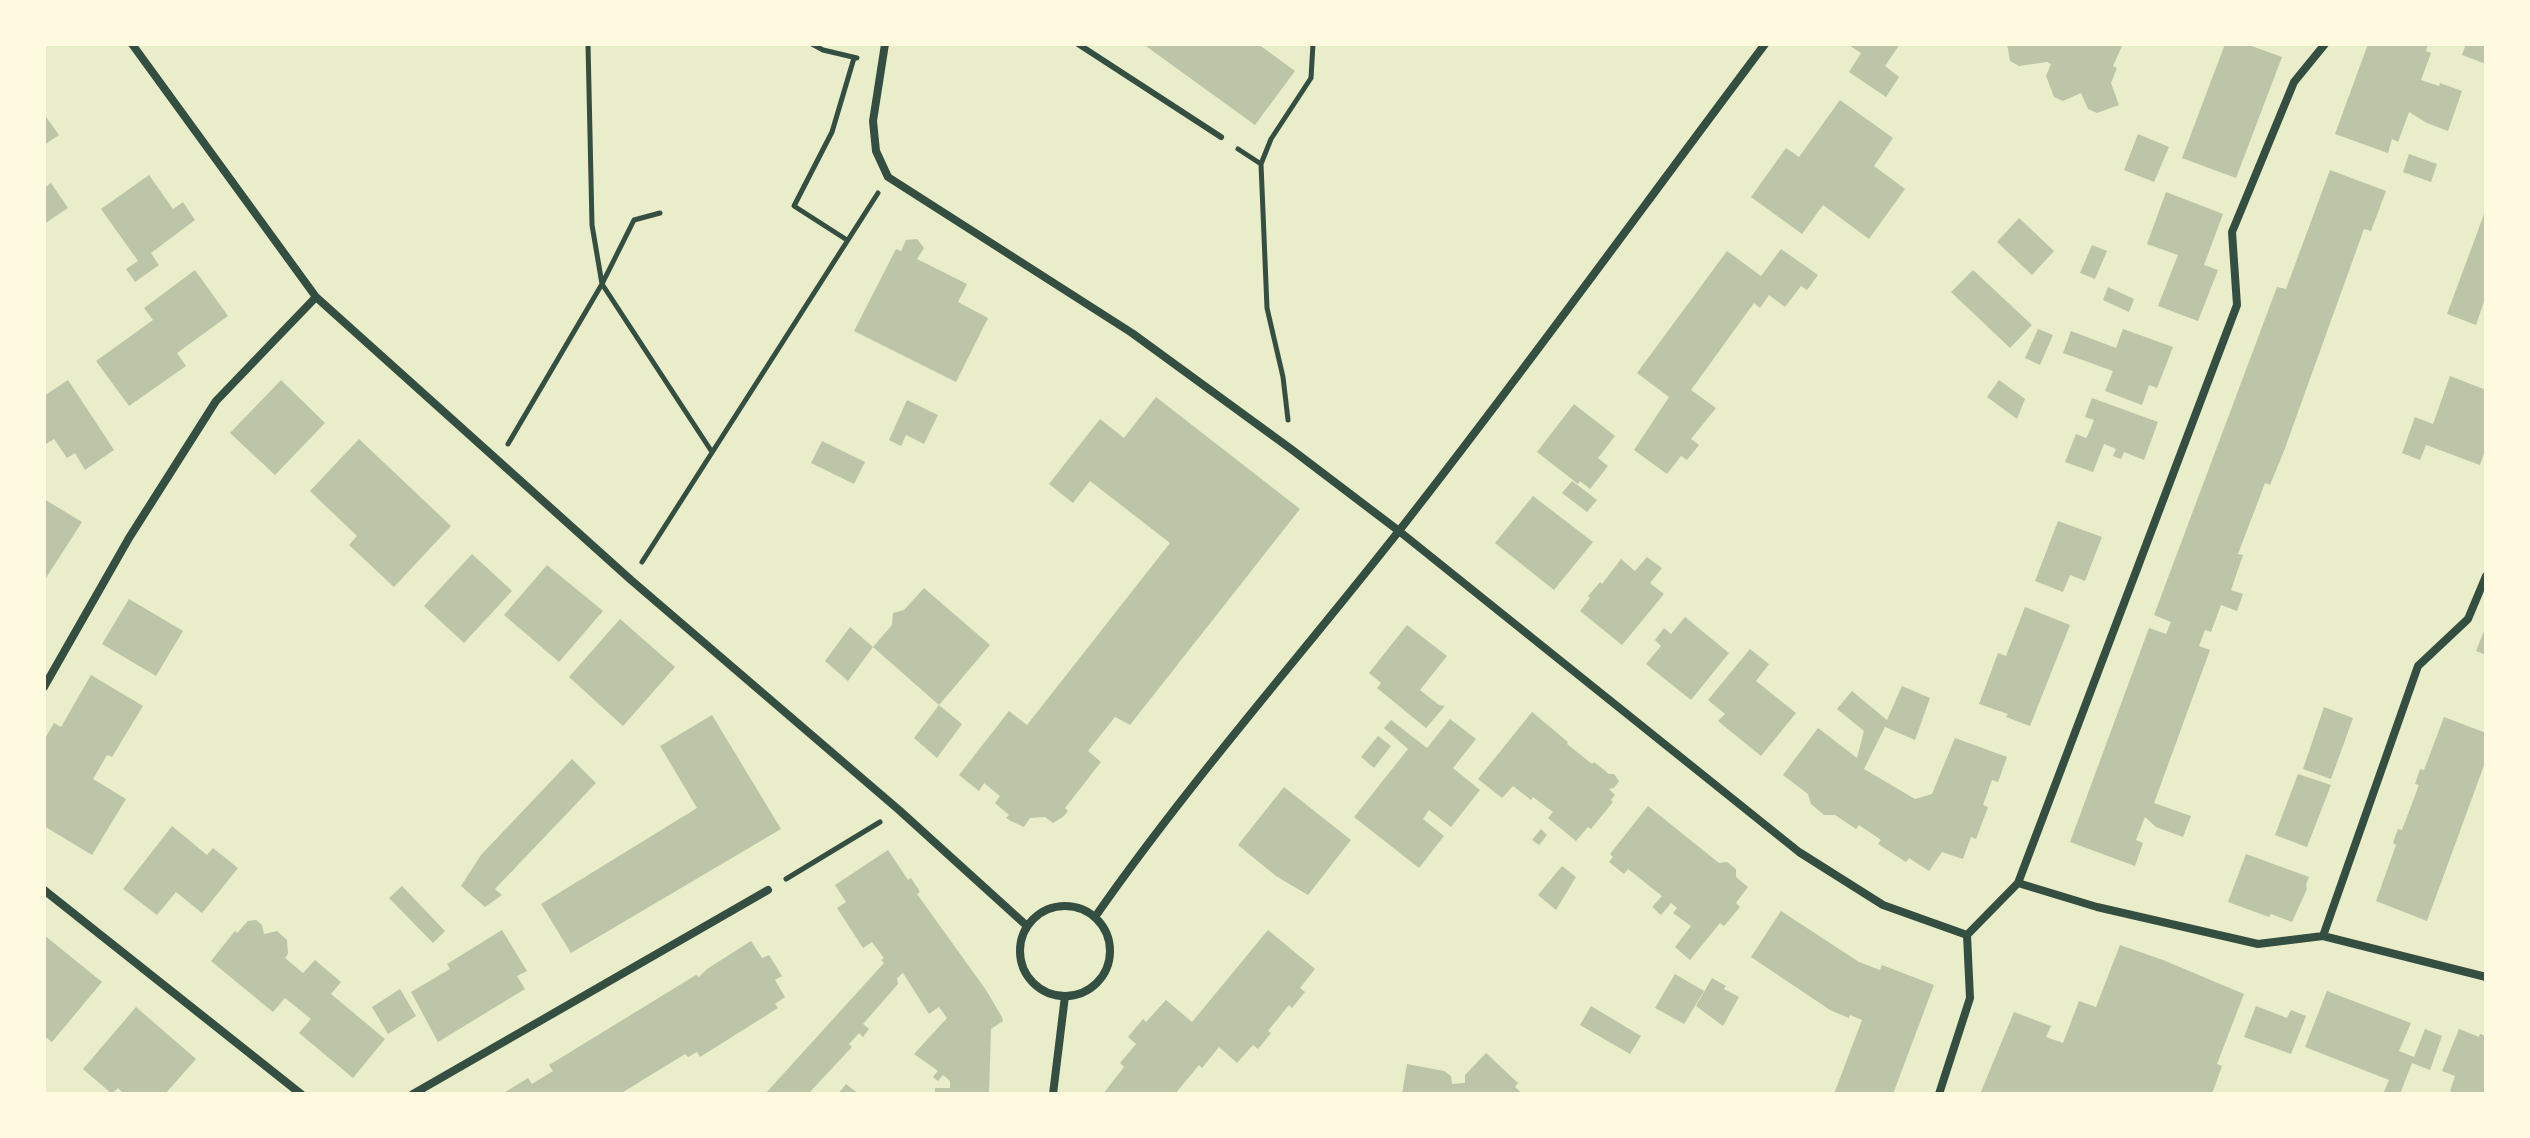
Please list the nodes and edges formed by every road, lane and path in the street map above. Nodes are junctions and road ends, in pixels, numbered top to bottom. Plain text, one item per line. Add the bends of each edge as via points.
1 (132, 44) edge
2 (588, 44) edge
3 (812, 44) edge
4 (885, 44) edge
5 (1078, 44) edge
6 (1304, 44) edge
7 (1765, 44) edge
8 (2325, 44) edge
9 (1313, 47) edge
10 (882, 57) junction
11 (854, 58) junction
12 (1221, 137) joint
13 (1261, 164) junction
14 (888, 177) junction
15 (660, 213) dead end
16 (847, 240) junction
17 (602, 284) junction
18 (316, 297) junction
19 (1291, 449) junction
20 (712, 452) junction
21 (498, 461) junction
22 (1399, 531) junction
23 (2486, 576) edge
24 (631, 580) junction
25 (44, 687) edge
26 (899, 810) junction
27 (2018, 883) junction
28 (44, 890) edge
29 (768, 890) joint
30 (1095, 917) junction
31 (1027, 926) junction
32 (1967, 935) junction
33 (2323, 936) junction
34 (2486, 977) edge
35 (1065, 996) junction
36 (301, 1094) edge
37 (413, 1094) edge
38 (1053, 1094) edge
39 (1939, 1094) edge

1 - 18 street
2 - 17 path via 592,225
3 - 11 path
4 - 10 street
5 - 12 lane
6 - 9 path
7 - 22 street
8 - 27 street via 2294,82 2232,232 2237,305
9 - 13 path via 1311,78
10 - 11 path
10 - 14 street via 873,121 876,151
11 - 16 path via 832,132 794,206
12 - 13 path
13 - 19 path via 1267,308 1283,377
14 - 16 path
14 - 19 street via 1132,333
15 - 17 path via 634,220
16 - 20 path
17 - 20 path
17 - 21 path
18 - 21 street
18 - 25 street via 216,401
19 - 22 street
20 - 24 path
21 - 24 street
22 - 30 street via 1244,721
22 - 32 street via 1799,852 1883,905
23 - 33 street via 2468,619 2418,666
24 - 26 street
26 - 29 path
26 - 31 street
27 - 32 street
27 - 33 street via 2258,944
28 - 36 street
29 - 37 street
30 - 31 street via 1059,906
30 - 35 street via 1106,932 1107,967 1097,982
31 - 35 street via 1020,944 1021,963 1038,986
32 - 39 street via 1970,998
33 - 34 street
35 - 38 street

